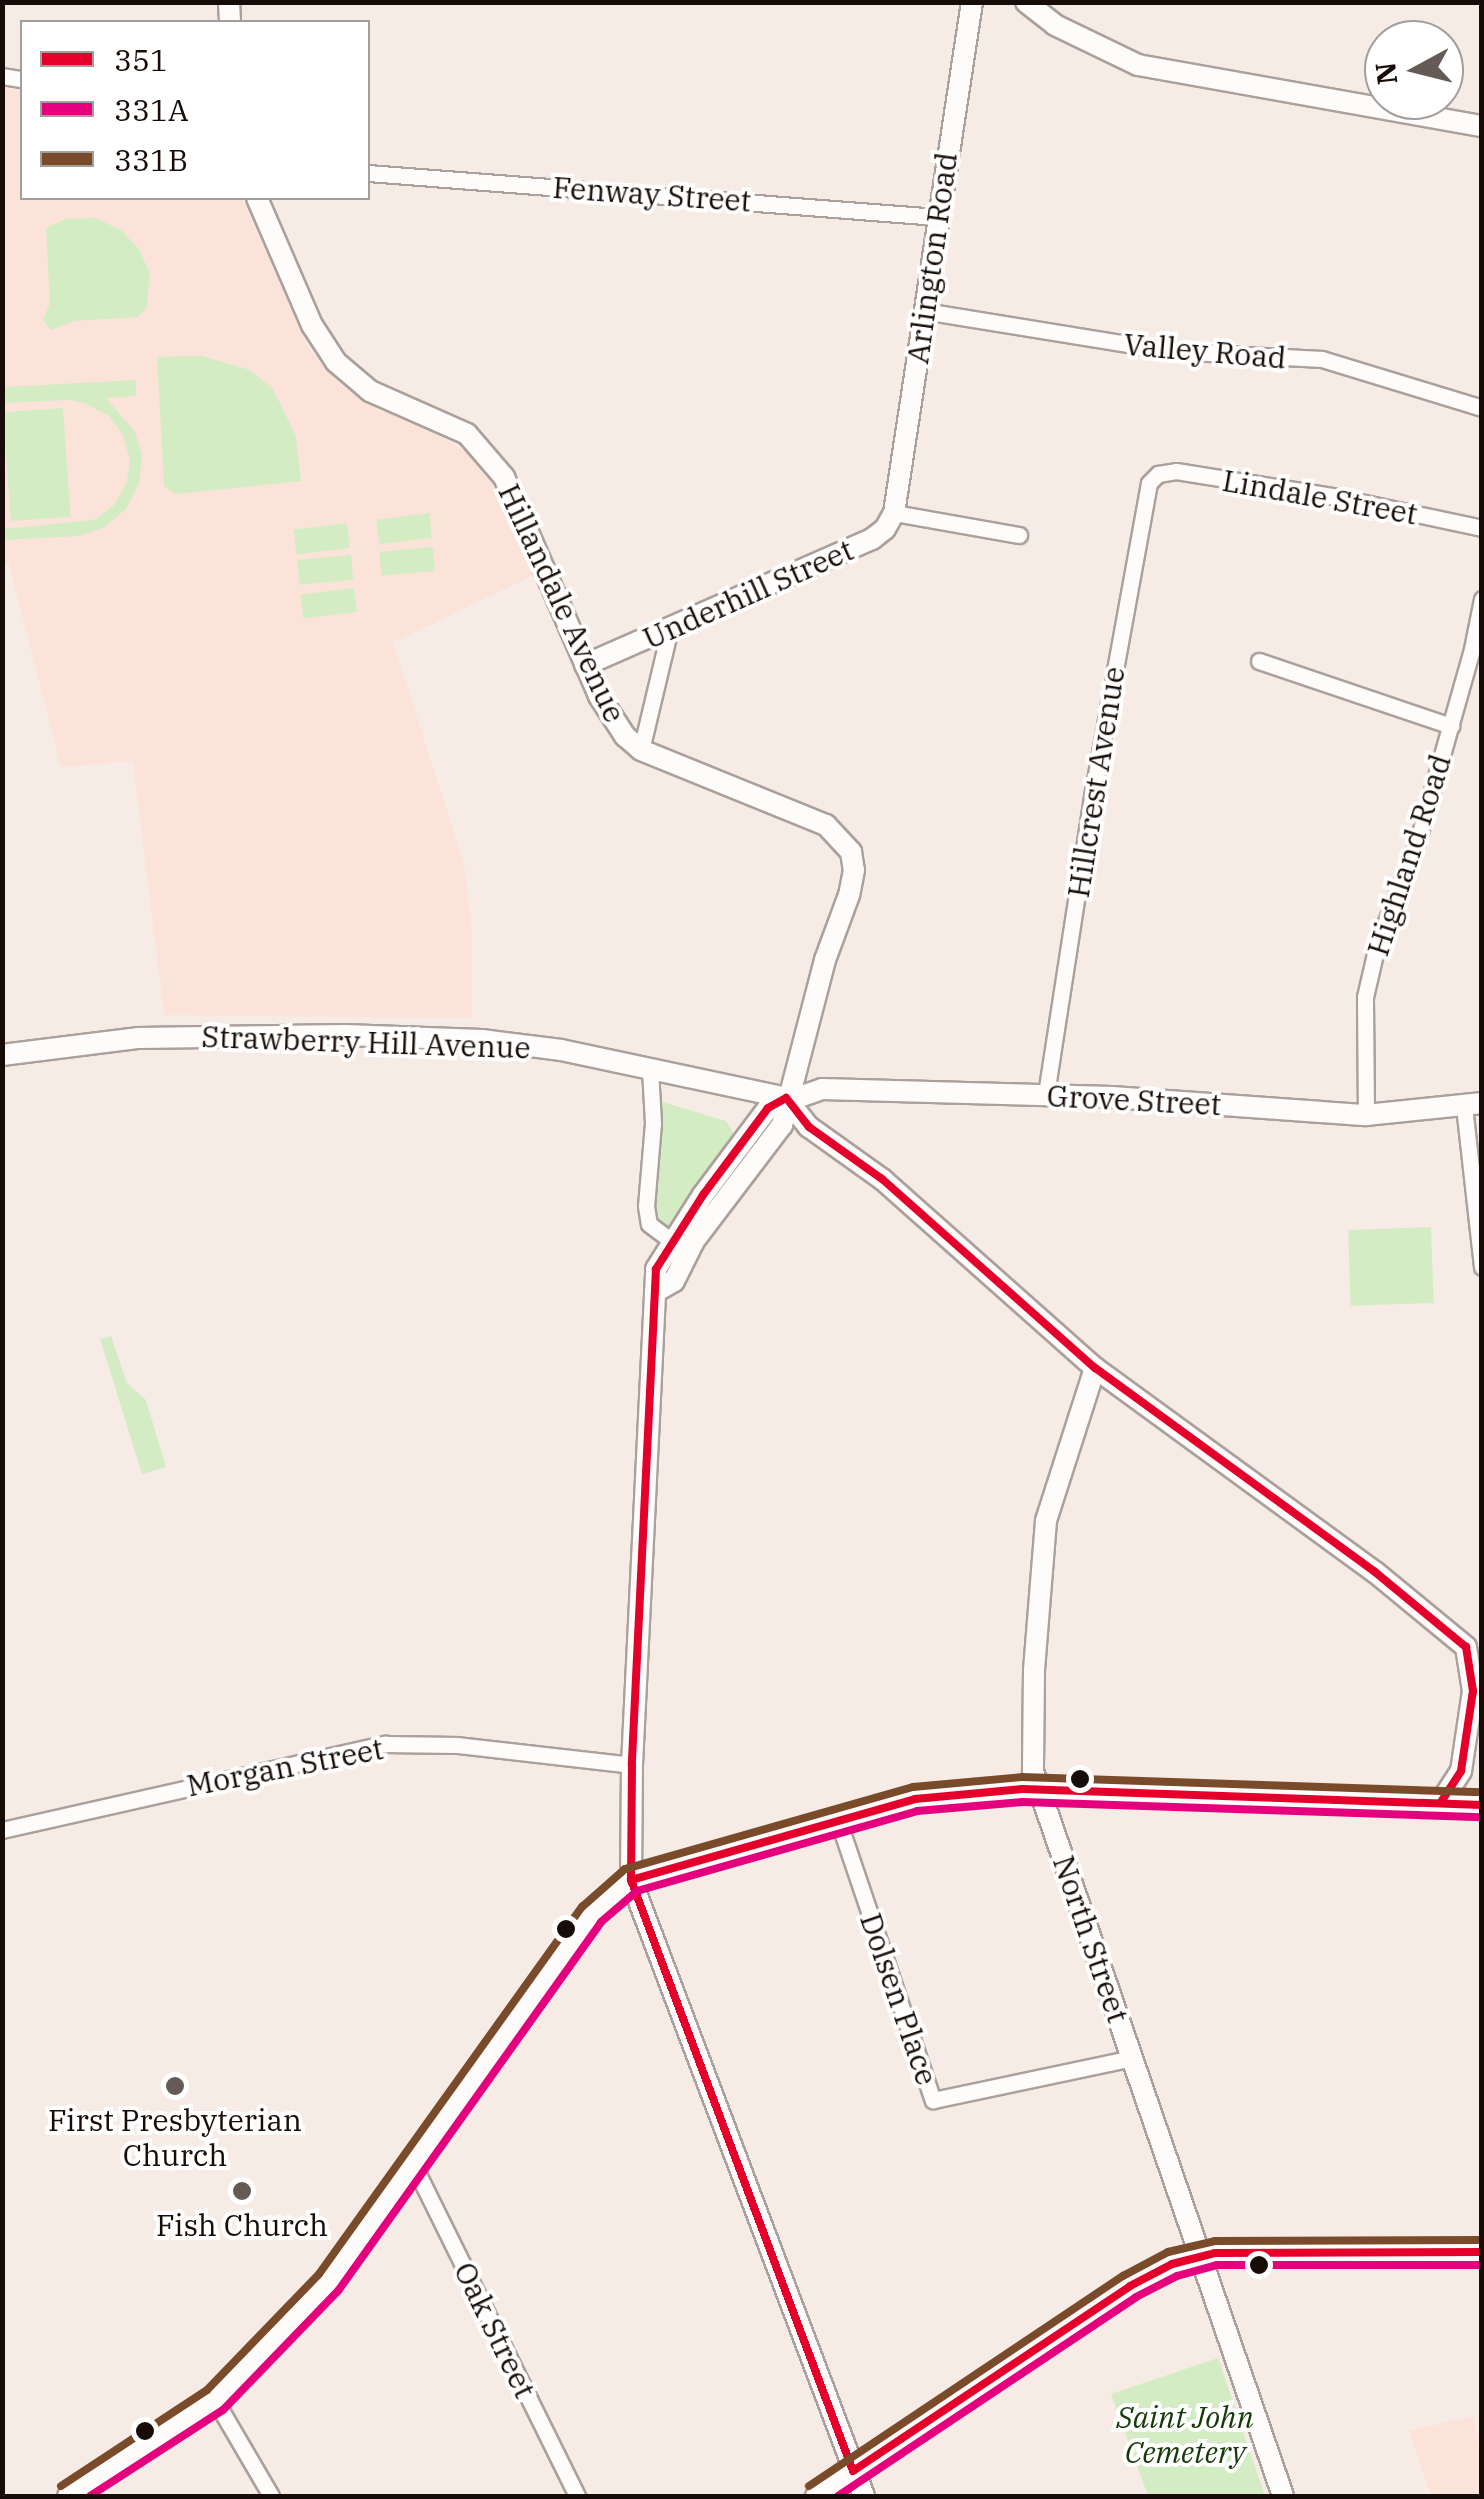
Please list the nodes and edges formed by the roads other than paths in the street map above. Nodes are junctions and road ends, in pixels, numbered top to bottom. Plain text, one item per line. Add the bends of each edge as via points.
1 (972, 2) edge
2 (1026, 2) edge
3 (1482, 126) edge
4 (370, 173) edge
5 (259, 200) edge
6 (937, 216) junction
7 (924, 312) junction
8 (1482, 408) edge
9 (1158, 474) joint
10 (894, 514) junction
11 (1482, 528) edge
12 (1019, 535) dead end
13 (1482, 599) edge
14 (670, 628) junction
15 (1260, 661) dead end
16 (586, 665) junction
17 (1451, 726) junction
18 (641, 750) junction
19 (2, 1055) edge
20 (650, 1069) junction
21 (1046, 1094) junction
22 (786, 1098) junction
23 (1473, 1104) edge
24 (1366, 1115) junction
25 (674, 1242) junction
26 (1482, 1267) edge
27 (655, 1292) junction
28 (1095, 1368) junction
29 (1475, 1666) edge
30 (632, 1764) junction
31 (1460, 1771) junction
32 (1038, 1788) junction
33 (1440, 1802) junction
34 (1479, 1804) edge
35 (838, 1820) junction
36 (2, 1830) edge
37 (630, 1880) junction
38 (1132, 2058) junction
39 (413, 2164) junction
40 (1482, 2252) edge
41 (1200, 2257) junction
42 (215, 2400) junction
43 (853, 2471) junction
44 (68, 2496) edge
45 (270, 2496) edge
46 (577, 2496) edge
47 (816, 2496) edge
48 (864, 2496) edge
49 (1283, 2496) edge

1 - 6 main road, Arlington Road
2 - 3 main road via 1075,35 1142,66
4 - 6 street, Fenway Street
5 - 16 main road, Hillandale Avenue via 312,324 336,362 370,392 467,434 489,455
6 - 7 main road, Arlington Road
7 - 8 street, Valley Road via 1152,348 1322,359
7 - 10 main road, Arlington Road
9 - 11 street, Lindale Street via 1176,471 1332,496
9 - 21 street, Hillcrest Avenue via 1144,494
10 - 12 street
10 - 14 main road, Underhill Street via 872,539
13 - 17 street, Highland Road
14 - 16 main road, Underhill Street
14 - 18 street, Hillandale Avenue
15 - 17 street
16 - 18 main road, Hillandale Avenue via 614,723
17 - 24 street, Highland Road via 1365,997
18 - 22 main road, Hillandale Avenue via 826,824 851,852 849,895
19 - 20 main road, Strawberry Hill Avenue via 139,1038 345,1035 482,1040
20 - 22 main road, Strawberry Hill Avenue
20 - 25 street via 646,1206 649,1224
21 - 22 main road, Grove Street via 830,1088
21 - 24 main road, Grove Street
22 - 25 main road via 750,1130
22 - 27 main road, Hillandale Avenue via 782,1125 694,1240 674,1281
22 - 28 main road via 809,1127 882,1179
23 - 24 main road, Grove Street
23 - 26 street
25 - 27 main road via 656,1270
27 - 30 main road
28 - 29 main road via 1375,1572 1458,1640
28 - 32 main road, North Street via 1050,1503 1042,1549 1032,1738
29 - 31 main road
30 - 36 street, Morgan Street via 385,1744
30 - 37 main road
31 - 33 main road
31 - 34 main road
32 - 33 main road
32 - 35 main road via 915,1800
32 - 38 main road, North Street
33 - 34 main road
35 - 37 main road
35 - 38 street, Dolsen Place via 933,2100
37 - 39 main road via 592,1914
37 - 43 main road
38 - 41 main road, North Street
39 - 42 main road via 328,2282
39 - 46 street, Oak Street
40 - 41 main road
41 - 43 main road via 1130,2286
41 - 49 main road, North Street
42 - 44 main road
42 - 45 street
43 - 47 main road
43 - 48 main road

